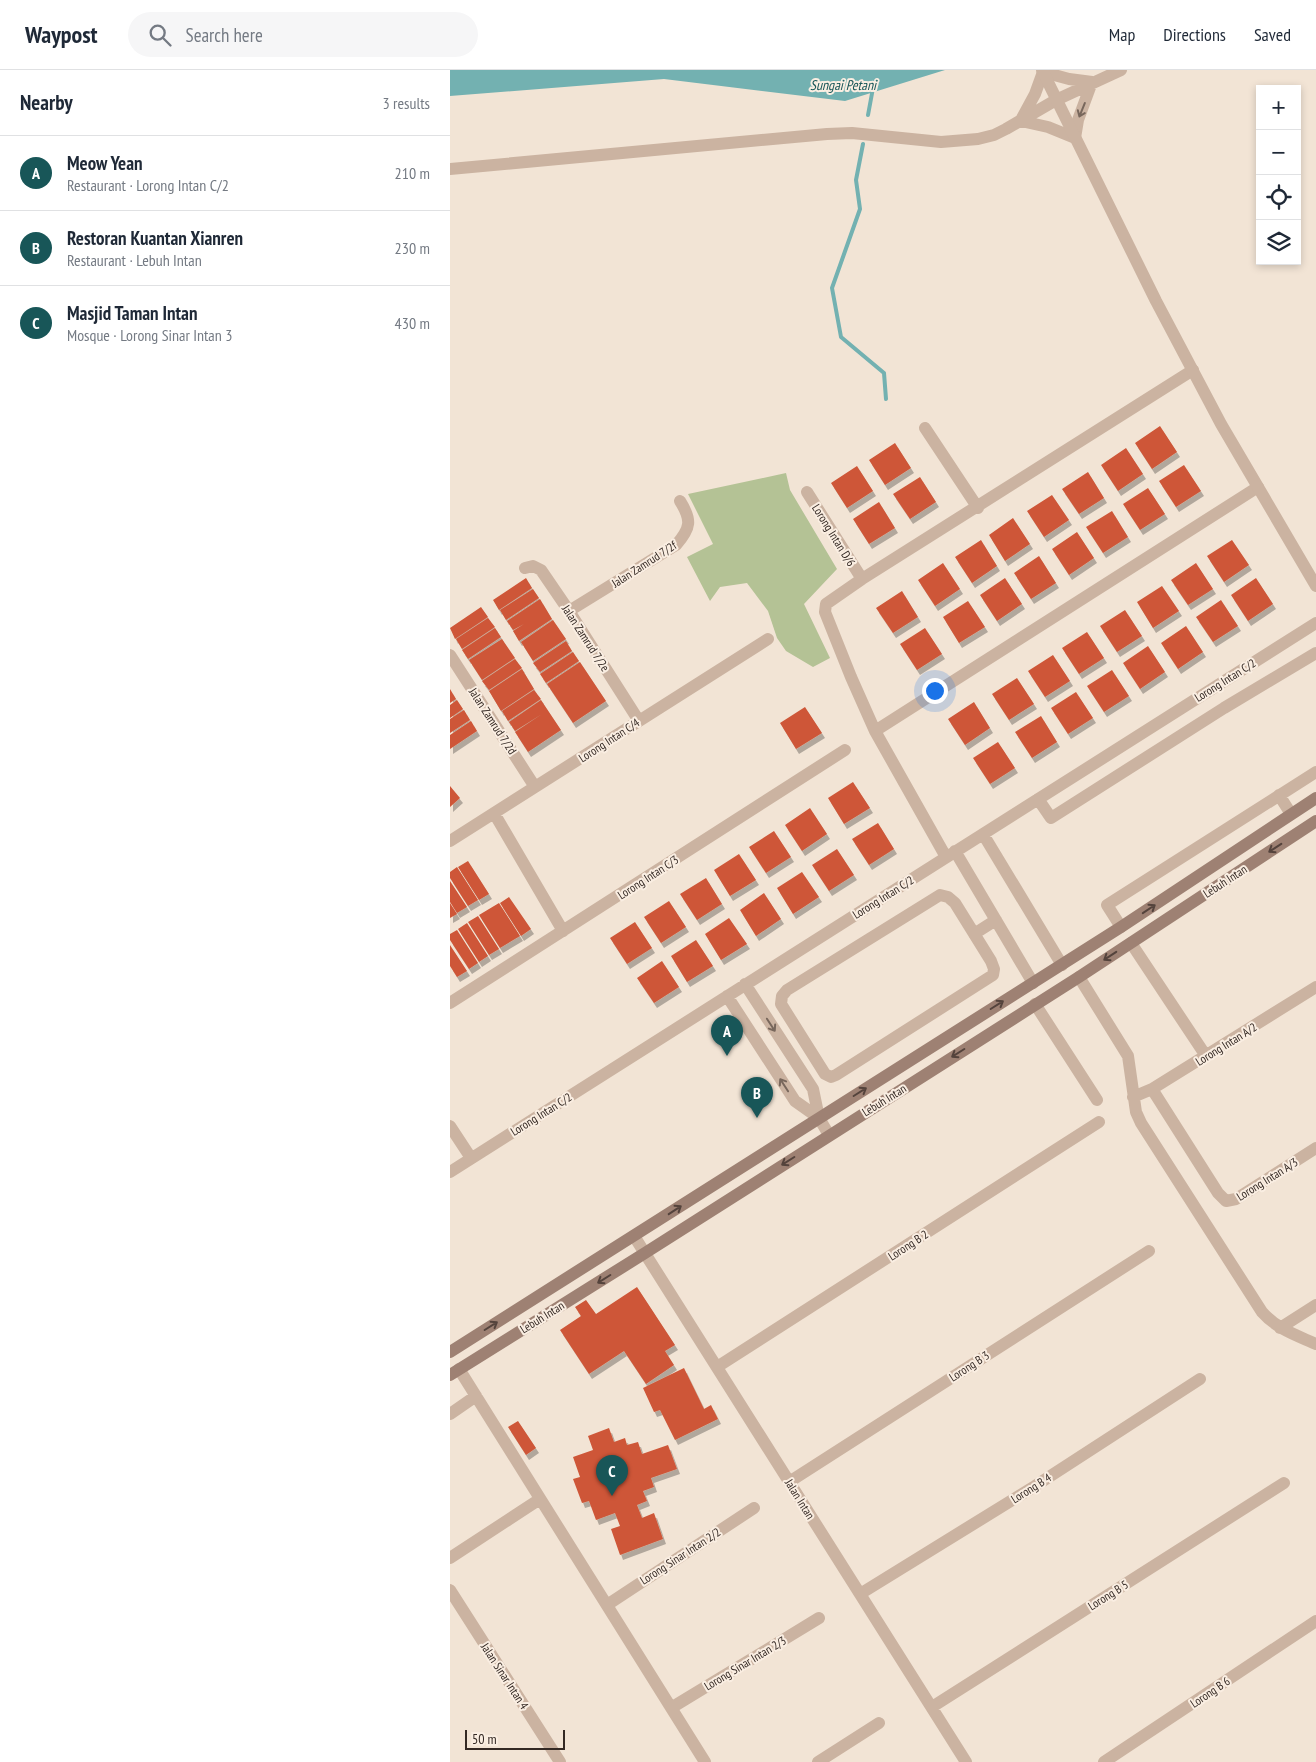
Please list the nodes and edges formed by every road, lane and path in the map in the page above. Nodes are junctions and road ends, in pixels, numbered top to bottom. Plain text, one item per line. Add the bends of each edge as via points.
1 (1121, 70) edge
2 (1043, 71) edge
3 (1092, 82) junction
4 (1056, 100) junction
5 (1021, 121) junction
6 (1076, 138) junction
7 (450, 169) edge
8 (1193, 370) junction
9 (925, 428) dead end
10 (1258, 487) junction
11 (807, 492) dead end
12 (680, 501) dead end
13 (978, 508) junction
14 (525, 568) dead end
15 (862, 579) junction
16 (1316, 586) edge
17 (569, 611) junction
18 (1316, 623) edge
19 (768, 639) dead end
20 (1316, 653) edge
21 (450, 655) edge
22 (1212, 688) junction
23 (1224, 708) junction
24 (639, 721) junction
25 (875, 731) junction
26 (845, 750) dead end
27 (1316, 772) edge
28 (535, 787) junction
29 (1278, 795) junction
30 (1316, 798) edge
31 (1038, 799) junction
32 (494, 813) junction
33 (1291, 814) junction
34 (1316, 817) edge
35 (1316, 821) edge
36 (983, 834) junction
37 (450, 841) edge
38 (951, 854) junction
39 (996, 920) junction
40 (1122, 927) junction
41 (563, 931) junction
42 (974, 934) junction
43 (1131, 943) junction
44 (1062, 965) junction
45 (1078, 977) junction
46 (1033, 982) junction
47 (744, 984) junction
48 (1316, 987) edge
49 (727, 996) junction
50 (450, 1003) edge
51 (1035, 1004) junction
52 (803, 1040) junction
53 (787, 1050) junction
54 (1206, 1056) junction
55 (1152, 1089) junction
56 (813, 1090) junction
57 (1134, 1096) junction
58 (1097, 1100) dead end
59 (795, 1101) junction
60 (819, 1118) junction
61 (1099, 1122) dead end
62 (450, 1126) edge
63 (829, 1134) junction
64 (1316, 1148) edge
65 (471, 1158) junction
66 (450, 1172) edge
67 (634, 1236) junction
68 (1150, 1251) dead end
69 (645, 1253) junction
70 (1316, 1305) edge
71 (1280, 1328) junction
72 (1316, 1344) edge
73 (450, 1352) edge
74 (717, 1367) junction
75 (455, 1372) edge
76 (1200, 1379) dead end
77 (476, 1396) junction
78 (450, 1414) edge
79 (789, 1482) junction
80 (1284, 1483) dead end
81 (540, 1499) junction
82 (754, 1508) dead end
83 (450, 1558) edge
84 (450, 1590) edge
85 (860, 1594) junction
86 (607, 1605) junction
87 (819, 1618) dead end
88 (1316, 1621) edge
89 (932, 1707) junction
90 (672, 1708) junction
91 (879, 1723) dead end
92 (560, 1762) edge
93 (705, 1762) edge
94 (818, 1762) edge
95 (966, 1762) edge
96 (1104, 1762) edge

1 - 3 street
2 - 3 street
2 - 4 street
2 - 5 street
3 - 4 street
3 -> 6 street via 1078,120
4 - 5 street
4 - 6 street
5 - 6 street
5 - 7 street via 994,135 960,141 852,133
6 - 8 street
8 - 10 street
8 - 13 street
9 - 13 street
10 - 16 street
10 - 25 street
11 - 15 street, Lorong Intan D/6
12 - 17 street, Jalan Zamrud 7/2f via 689,524 676,545
13 - 15 street
14 - 17 street, Jalan Zamrud 7/2e via 533,566 541,570
15 - 25 street via 826,604 825,612
17 - 24 street, Jalan Zamrud 7/2e
18 - 22 street, Lorong Intan C/2
19 - 24 street, Lorong Intan C/4
20 - 23 street
21 - 28 street, Jalan Zamrud 7/2d
22 - 23 street
22 - 31 street, Lorong Intan C/2
23 - 31 street via 1051,818
24 - 28 street, Lorong Intan C/4
25 - 38 street
26 - 41 street, Lorong Intan C/3
27 - 29 street
28 - 32 street, Lorong Intan C/4
29 - 33 street
29 - 40 street via 1107,904
30 - 33 main road, Lebuh Intan
31 - 36 street, Lorong Intan C/2
32 - 37 street, Lorong Intan C/4
32 - 41 street
33 - 34 main road via 1304,821
40 -> 33 main road, Lebuh Intan
35 -> 43 main road, Lebuh Intan
36 - 38 street, Lorong Intan C/2
36 - 44 street
38 - 39 street
38 - 47 street, Lorong Intan C/2
39 - 42 street
39 - 46 street
40 - 44 main road, Lebuh Intan
41 - 50 street, Lorong Intan C/3
42 - 52 street via 991,960 993,975 836,1075 825,1074
42 - 52 street via 955,903 940,895 787,990 781,1004
43 -> 45 main road, Lebuh Intan
43 - 54 street
44 - 46 main road, Lebuh Intan
45 - 51 main road, Lebuh Intan
45 - 57 street via 1128,1056
60 -> 46 main road, Lebuh Intan
47 - 49 street, Lorong Intan C/2
47 -> 53 street
48 - 54 street, Lorong Intan A/2
59 -> 49 street
49 - 65 street, Lorong Intan C/2
51 - 58 street
51 -> 63 main road, Lebuh Intan
52 - 53 street
53 - 56 street
54 - 55 street, Lorong Intan A/2
55 - 57 street, Lorong Intan A/2
55 - 64 street, Lorong Intan A/3 via 1226,1201 1236,1199
56 - 59 street
56 - 60 street
57 - 71 street via 1136,1112 1148,1135 1262,1312
59 - 60 street
60 - 63 street
67 -> 60 main road, Lebuh Intan
61 - 74 street, Lorong B 2
62 - 65 street
63 -> 69 main road, Lebuh Intan
65 - 66 street, Lorong Intan C/2
67 - 69 street, Jalan Intan
73 -> 67 main road, Lebuh Intan
68 - 79 street, Lorong B 3
69 - 74 street, Jalan Intan
69 -> 75 main road, Lebuh Intan
70 - 71 street
71 - 72 street
74 - 79 street, Jalan Intan
75 - 77 street
76 - 85 street, Lorong B 4
77 - 78 street
77 - 81 street
79 - 85 street, Jalan Intan
80 - 89 street, Lorong B 5
81 - 83 street
81 - 86 street
82 - 86 street, Lorong Sinar Intan 2/2
84 - 92 street, Jalan Sinar Intan 4
85 - 89 street, Jalan Intan
86 - 90 street
87 - 90 street, Lorong Sinar Intan 2/3
88 - 96 street, Lorong B 6
89 - 95 street, Jalan Intan
90 - 93 street
91 - 94 street

